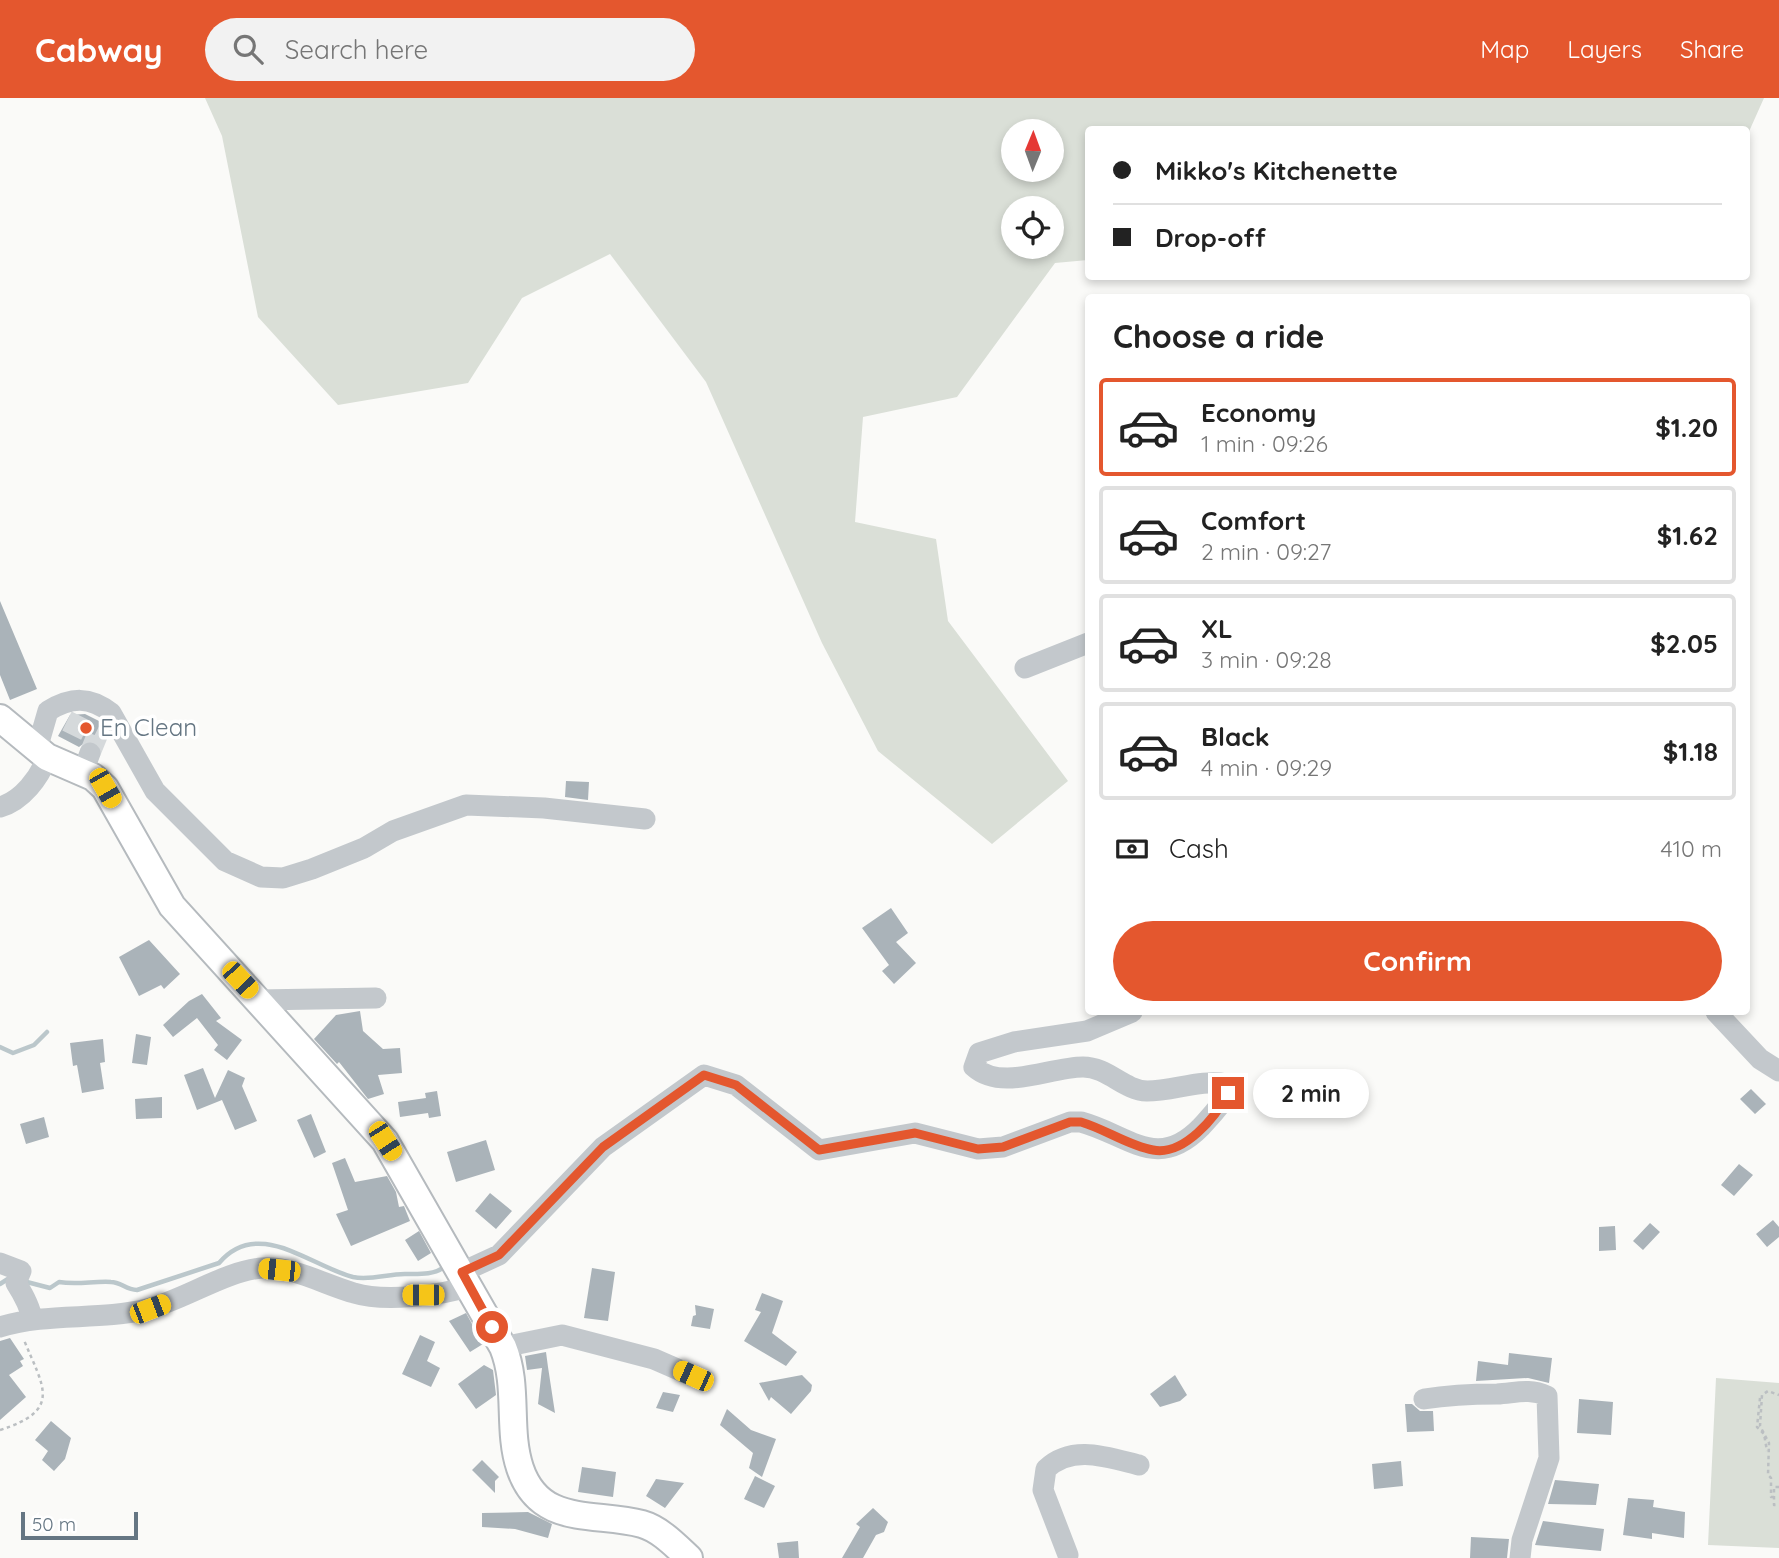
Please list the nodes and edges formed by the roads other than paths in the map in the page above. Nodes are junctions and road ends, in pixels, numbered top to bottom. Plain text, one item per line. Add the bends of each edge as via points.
1 (1085, 644) edge
2 (1025, 668) dead end
3 (0, 718) edge
4 (42, 753) junction
5 (0, 807) edge
6 (645, 819) dead end
7 (376, 998) dead end
8 (258, 1000) junction
9 (1125, 1015) edge
10 (1721, 1017) edge
11 (1779, 1071) edge
12 (0, 1263) edge
13 (465, 1279) junction
14 (0, 1327) edge
15 (27, 1327) junction
16 (503, 1347) junction
17 (693, 1376) dead end
18 (1424, 1399) dead end
19 (1139, 1465) dead end
20 (1071, 1557) edge
21 (690, 1558) edge
22 (1520, 1558) edge

1 - 2 street
3 - 4 main road
4 - 5 street via 41,774 22,794
4 - 6 street via 57,716 75,699 101,705 111,713 155,791 225,861 261,877 283,878 312,869 394,831 466,805
4 - 8 main road via 86,763 172,906
7 - 8 street
8 - 13 main road via 380,1133
9 - 13 street via 1087,1031 1014,1042 979,1053 974,1067 987,1077 1096,1069 1136,1090 1149,1091 1211,1081 1227,1084 1228,1093 1212,1116 1188,1140 1170,1149 1153,1150 1081,1122 1070,1122 1003,1147 978,1149 915,1133 819,1150 736,1085 704,1075 603,1147 499,1255
10 - 11 street via 1760,1059
12 - 15 street via 19,1277 22,1298 30,1306
13 - 15 street via 448,1294 356,1294 295,1273 262,1268 150,1309
13 - 16 main road
14 - 15 street
16 - 17 street via 562,1335 654,1359
16 - 21 main road via 512,1373 520,1468 534,1493 572,1516 646,1525
18 - 22 street via 1521,1390 1547,1396 1549,1458
19 - 20 street via 1107,1456 1072,1455 1046,1469 1043,1490

